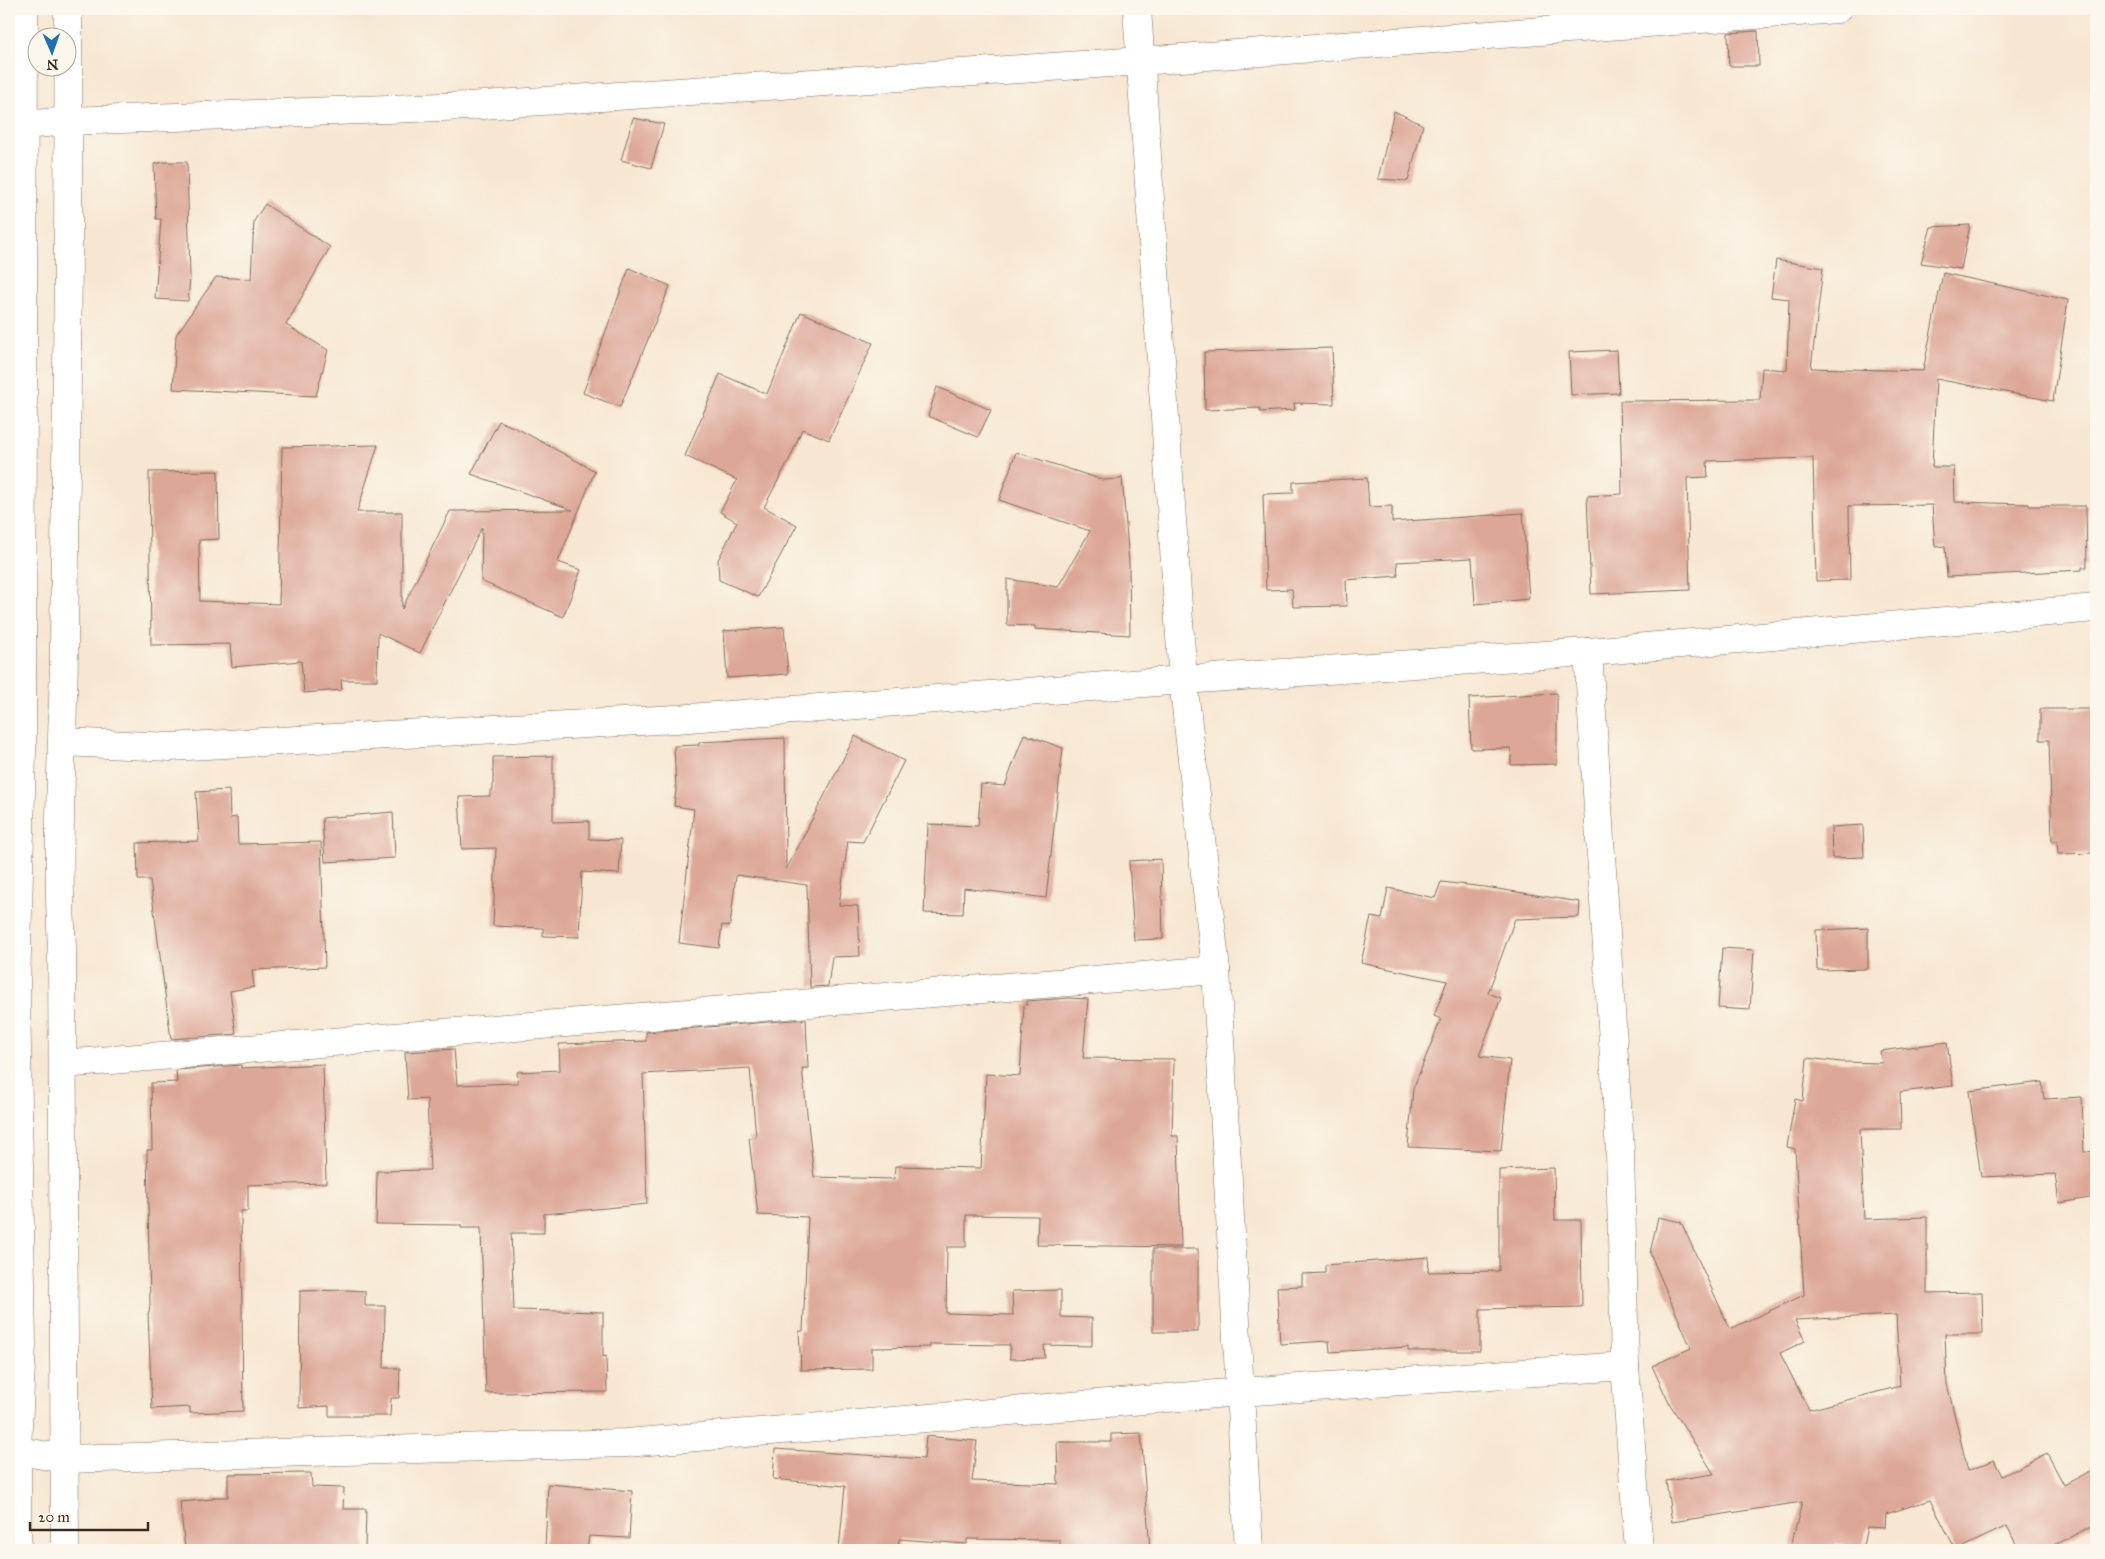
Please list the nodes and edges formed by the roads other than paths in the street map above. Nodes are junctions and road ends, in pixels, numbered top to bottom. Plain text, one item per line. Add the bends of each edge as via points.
1 (24, 9) edge
2 (68, 9) edge
3 (1137, 9) edge
4 (1837, 9) edge
5 (1677, 14) edge
6 (1141, 62) junction
7 (69, 121) junction
8 (23, 125) junction
9 (2096, 608) edge
10 (1588, 652) junction
11 (1182, 680) junction
12 (63, 742) junction
13 (1216, 970) junction
14 (12, 991) edge
15 (63, 1064) junction
16 (1625, 1366) junction
17 (1240, 1392) junction
18 (13, 1449) edge
19 (65, 1459) junction
20 (17, 1550) edge
21 (65, 1550) edge
22 (1249, 1550) edge
23 (1639, 1550) edge

1 - 8 street
2 - 7 street
3 - 6 street
4 - 5 street
5 - 6 street
6 - 7 street via 468,106
6 - 11 street
7 - 8 street
7 - 12 street
8 - 14 street via 22,751
9 - 10 street
10 - 11 street
10 - 16 street via 1620,1151
11 - 12 street via 666,719 170,747
11 - 13 street
12 - 15 street via 59,899
13 - 15 street
13 - 17 street
14 - 18 street via 22,1344
15 - 19 street
16 - 17 street
16 - 23 street
17 - 19 street via 626,1443
17 - 22 street
18 - 19 street
18 - 20 street
19 - 21 street

